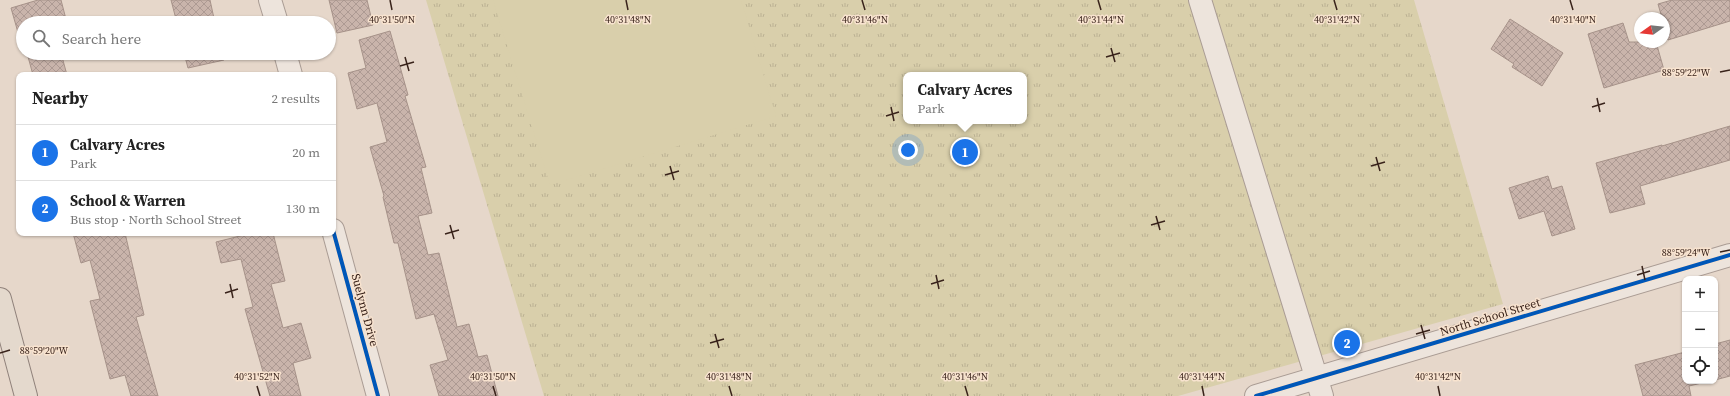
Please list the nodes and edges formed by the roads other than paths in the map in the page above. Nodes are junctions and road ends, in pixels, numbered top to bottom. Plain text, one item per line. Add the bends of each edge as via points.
1 (270, 0) edge
2 (1200, 0) edge
3 (275, 16) edge
4 (287, 60) edge
5 (290, 72) edge
6 (335, 236) edge
7 (1730, 255) edge
8 (0, 299) edge
9 (1319, 388) edge
10 (26, 396) edge
11 (378, 396) edge
12 (1256, 396) edge

1 - 3 street
2 - 9 street
4 - 5 street
6 - 11 street, Suelynn Drive
7 - 9 street, North School Street
8 - 10 main road
9 - 12 street, North School Street

